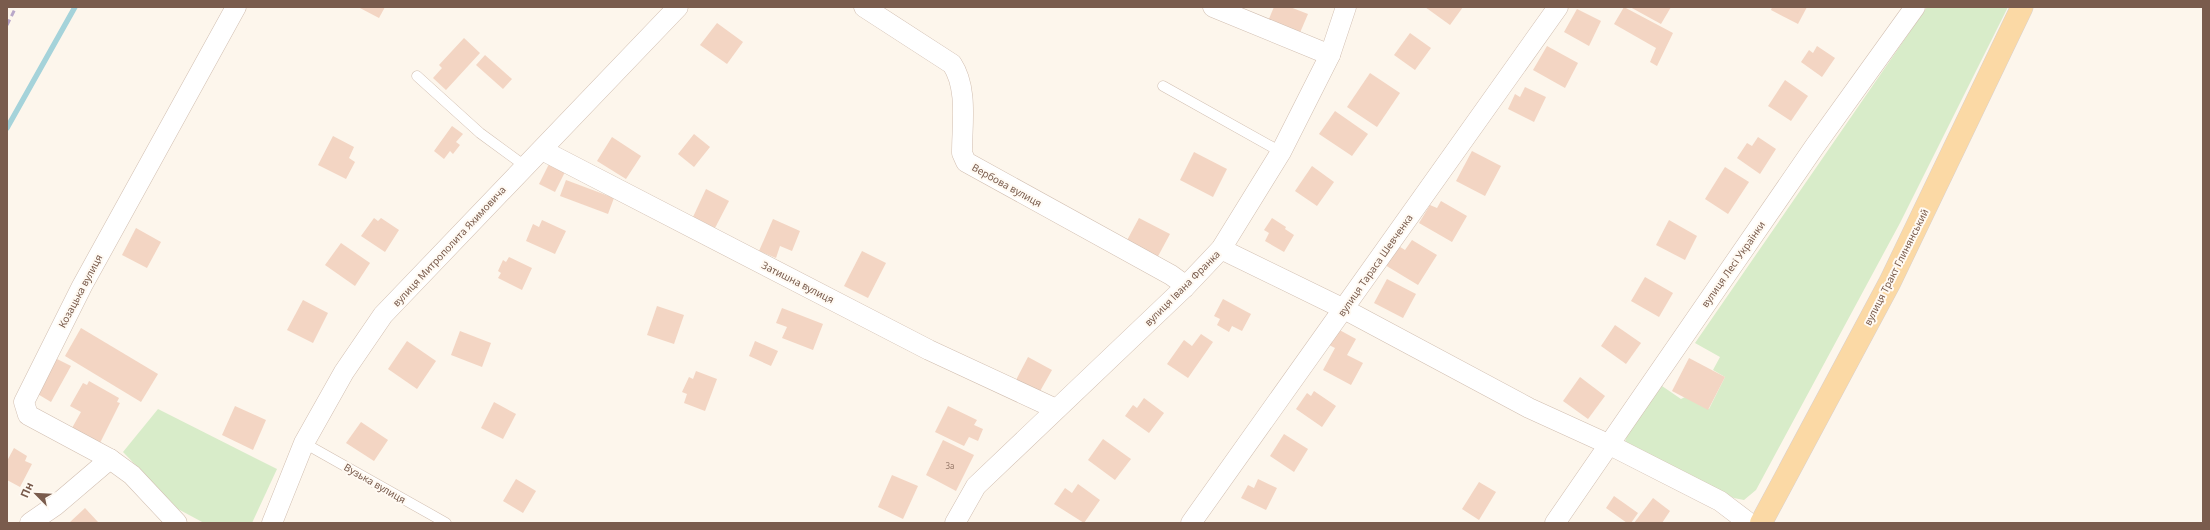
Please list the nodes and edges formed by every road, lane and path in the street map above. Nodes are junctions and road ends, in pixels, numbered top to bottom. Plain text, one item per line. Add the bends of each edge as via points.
1 (236, 7) edge
2 (678, 7) edge
3 (864, 7) edge
4 (1213, 7) edge
5 (1346, 7) edge
6 (1558, 7) edge
7 (1915, 7) edge
8 (2022, 7) edge
9 (1330, 55) junction
10 (417, 76) dead end
11 (1163, 86) dead end
12 (542, 150) junction
13 (1281, 152) junction
14 (525, 166) junction
15 (1221, 249) junction
16 (1184, 288) junction
17 (1344, 309) junction
18 (1056, 409) junction
19 (304, 443) junction
20 (1608, 444) junction
21 (110, 459) junction
22 (30, 523) edge
23 (177, 523) edge
24 (272, 523) edge
25 (446, 523) edge
26 (955, 523) edge
27 (1190, 523) edge
28 (1555, 523) edge
29 (1750, 523) edge
30 (1761, 523) edge

1 - 21 street, Козацька вулиця via 82,286 24,398 28,415
2 - 12 street, вулиця Митрополита Яхимовича
3 - 16 street, Вербова вулиця via 952,64 958,73 962,87 962,152 966,162 1171,275 1182,283
4 - 9 street
5 - 9 street, вулиця Івана Франка
6 - 17 street, вулиця Тараса Шевченка
7 - 20 street, вулиця Лесі Українки
8 - 30 main road, вулиця Тракт Глинянський via 1890,282
9 - 13 street, вулиця Івана Франка
10 - 14 lane via 480,133
11 - 13 lane
12 - 14 street, вулиця Митрополита Яхимовича
12 - 18 street, Затишна вулиця via 930,350
13 - 15 street, вулиця Івана Франка
14 - 19 street, вулиця Митрополита Яхимовича via 383,316 344,372
15 - 16 street, вулиця Івана Франка
15 - 17 street
16 - 18 street, вулиця Івана Франка
17 - 20 street via 1529,408
17 - 27 street, вулиця Тараса Шевченка
18 - 26 street, вулиця Івана Франка via 976,486
19 - 24 street, вулиця Митрополита Яхимовича
19 - 25 lane, Вузька вулиця
20 - 28 street, вулиця Лесі Українки
20 - 29 street via 1720,501
21 - 22 street via 56,505
21 - 23 street, Козацька вулиця via 132,475

